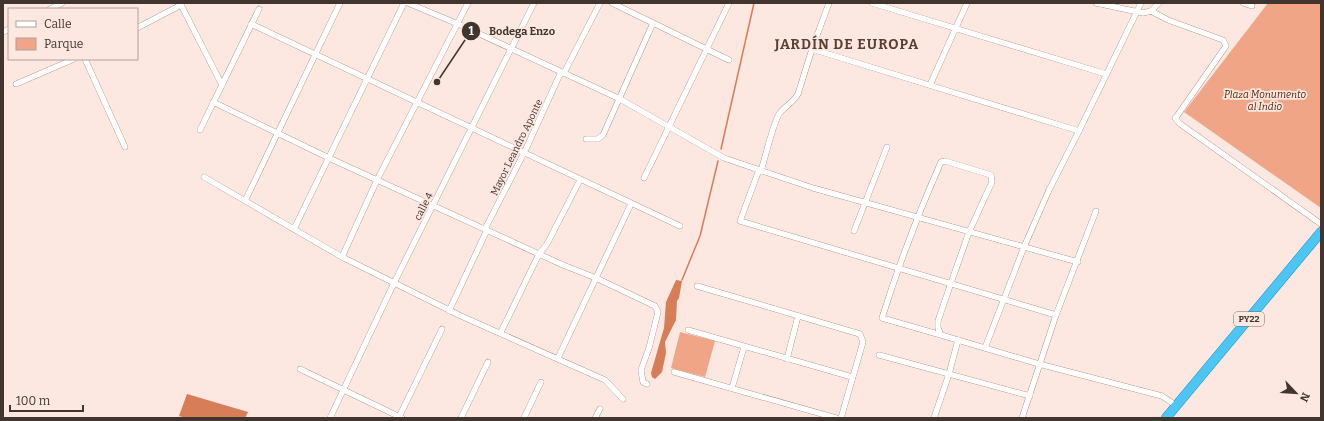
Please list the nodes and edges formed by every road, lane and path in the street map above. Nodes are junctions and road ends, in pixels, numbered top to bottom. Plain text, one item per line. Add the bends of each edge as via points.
1 (340, 3) edge
2 (404, 3) edge
3 (408, 3) edge
4 (468, 3) edge
5 (534, 3) edge
6 (600, 3) edge
7 (612, 3) edge
8 (729, 3) edge
9 (828, 3) edge
10 (872, 3) edge
11 (966, 3) edge
12 (1096, 3) edge
13 (1141, 3) edge
14 (1159, 3) edge
15 (1243, 3) edge
16 (181, 4) edge
17 (1252, 6) dead end
18 (259, 8) dead end
19 (1151, 11) junction
20 (1137, 12) junction
21 (653, 23) junction
22 (251, 24) junction
23 (458, 24) junction
24 (138, 27) edge
25 (956, 28) junction
26 (511, 49) junction
27 (707, 49) junction
28 (812, 49) junction
29 (316, 53) junction
30 (72, 60) edge
31 (85, 60) edge
32 (729, 60) dead end
33 (563, 72) junction
34 (1106, 74) junction
35 (367, 79) junction
36 (16, 84) dead end
37 (222, 85) junction
38 (930, 85) junction
39 (620, 99) junction
40 (213, 102) junction
41 (418, 102) junction
42 (668, 126) junction
43 (472, 128) junction
44 (200, 130) dead end
45 (1080, 131) junction
46 (278, 132) junction
47 (586, 139) dead end
48 (887, 146) dead end
49 (125, 147) dead end
50 (525, 152) junction
51 (329, 158) junction
52 (760, 170) junction
53 (204, 176) dead end
54 (644, 178) dead end
55 (377, 180) junction
56 (580, 180) junction
57 (245, 201) junction
58 (864, 203) junction
59 (630, 204) junction
60 (433, 206) junction
61 (1096, 212) dead end
62 (916, 218) junction
63 (1321, 224) edge
64 (680, 226) dead end
65 (294, 229) junction
66 (486, 230) junction
67 (854, 231) dead end
68 (969, 232) junction
69 (1321, 232) edge
70 (1024, 247) junction
71 (539, 254) junction
72 (342, 257) junction
73 (1078, 262) junction
74 (897, 269) junction
75 (596, 278) junction
76 (394, 283) junction
77 (951, 284) junction
78 (697, 286) dead end
79 (1004, 300) junction
80 (449, 311) junction
81 (1056, 315) junction
82 (798, 316) junction
83 (442, 329) dead end
84 (688, 330) dead end
85 (501, 332) junction
86 (941, 335) junction
87 (958, 340) junction
88 (744, 347) junction
89 (985, 348) junction
90 (879, 355) dead end
91 (558, 358) junction
92 (787, 359) junction
93 (488, 362) dead end
94 (1039, 364) junction
95 (300, 369) dead end
96 (674, 372) dead end
97 (949, 374) junction
98 (852, 376) junction
99 (541, 382) dead end
100 (647, 384) dead end
101 (732, 388) junction
102 (343, 391) junction
103 (1030, 396) junction
104 (623, 399) dead end
105 (1177, 406) junction
106 (600, 409) dead end
107 (400, 417) edge
108 (330, 418) edge
109 (461, 418) edge
110 (524, 418) edge
111 (595, 418) edge
112 (836, 418) edge
113 (841, 418) edge
114 (934, 418) edge
115 (1022, 418) edge
116 (1166, 418) edge

1 - 29 street
2 - 35 street
3 - 23 street
4 - 23 street
5 - 26 street, calle 4
6 - 33 street, Mayor Leandro Aponte
7 - 21 street
8 - 27 street
9 - 28 street
10 - 25 street
11 - 25 street
12 - 20 street
13 - 20 street
14 - 19 street
15 - 17 street
16 - 24 street
16 - 37 street
18 - 22 street
19 - 20 street
19 - 63 street via 1223,40 1226,46 1175,118
20 - 34 street
21 - 27 street
21 - 39 street
22 - 29 street
22 - 37 street
23 - 26 street
23 - 41 street
25 - 34 street
25 - 38 street
26 - 33 street
26 - 43 street, calle 4
27 - 32 street
27 - 42 street
28 - 38 street
28 - 52 street via 795,100 778,115
29 - 35 street
29 - 46 street
30 - 36 street
31 - 49 street
33 - 39 street
33 - 50 street, Mayor Leandro Aponte
34 - 45 street
35 - 41 street
35 - 51 street
37 - 40 street
38 - 45 street
39 - 42 street
39 - 47 street via 603,135 598,140
40 - 44 street
40 - 46 street
41 - 43 street
41 - 55 street
42 - 52 street via 724,158
42 - 54 street
43 - 50 street
43 - 60 street, calle 4
45 - 70 street via 1049,190
46 - 51 street
46 - 57 street
48 - 58 street
50 - 56 street
50 - 66 street, Mayor Leandro Aponte
51 - 55 street
51 - 65 street
52 - 58 street
52 - 74 street via 740,221
53 - 57 street
55 - 60 street
55 - 72 street
56 - 59 street
56 - 71 street via 547,244
57 - 65 street
58 - 62 street
58 - 67 street
59 - 64 street
59 - 75 street
60 - 66 street
60 - 76 street, calle 4
61 - 73 street
62 - 68 street
62 - 68 street via 941,162 945,161 991,175 989,190
62 - 74 street
65 - 72 street
66 - 71 street
66 - 80 street, Mayor Leandro Aponte
68 - 70 street
68 - 77 street
69 - 105 highway, PY22
70 - 73 street
70 - 79 street
71 - 75 street
71 - 85 street
72 - 76 street
73 - 81 street
74 - 77 street
74 - 86 street via 882,318
75 - 91 street
75 - 100 street via 655,306 658,312 641,370 643,382
76 - 80 street
76 - 102 street, calle 4
77 - 79 street
77 - 86 street via 938,321
78 - 82 street
79 - 81 street
79 - 89 street
80 - 85 street
81 - 94 street
82 - 92 street
82 - 98 street via 860,334 863,342
83 - 107 street
84 - 88 street
85 - 91 street
86 - 87 street
87 - 89 street
87 - 97 street
88 - 92 street
88 - 101 street
89 - 94 street
90 - 97 street
91 - 104 street via 605,380
92 - 98 street
93 - 109 street
94 - 103 street
94 - 105 street via 1162,396
95 - 102 street
96 - 101 street
97 - 103 street
97 - 114 street
98 - 113 street
99 - 110 street
101 - 112 street
102 - 107 street
102 - 108 street, calle 4
103 - 115 street
105 - 116 highway, PY22
106 - 111 street

